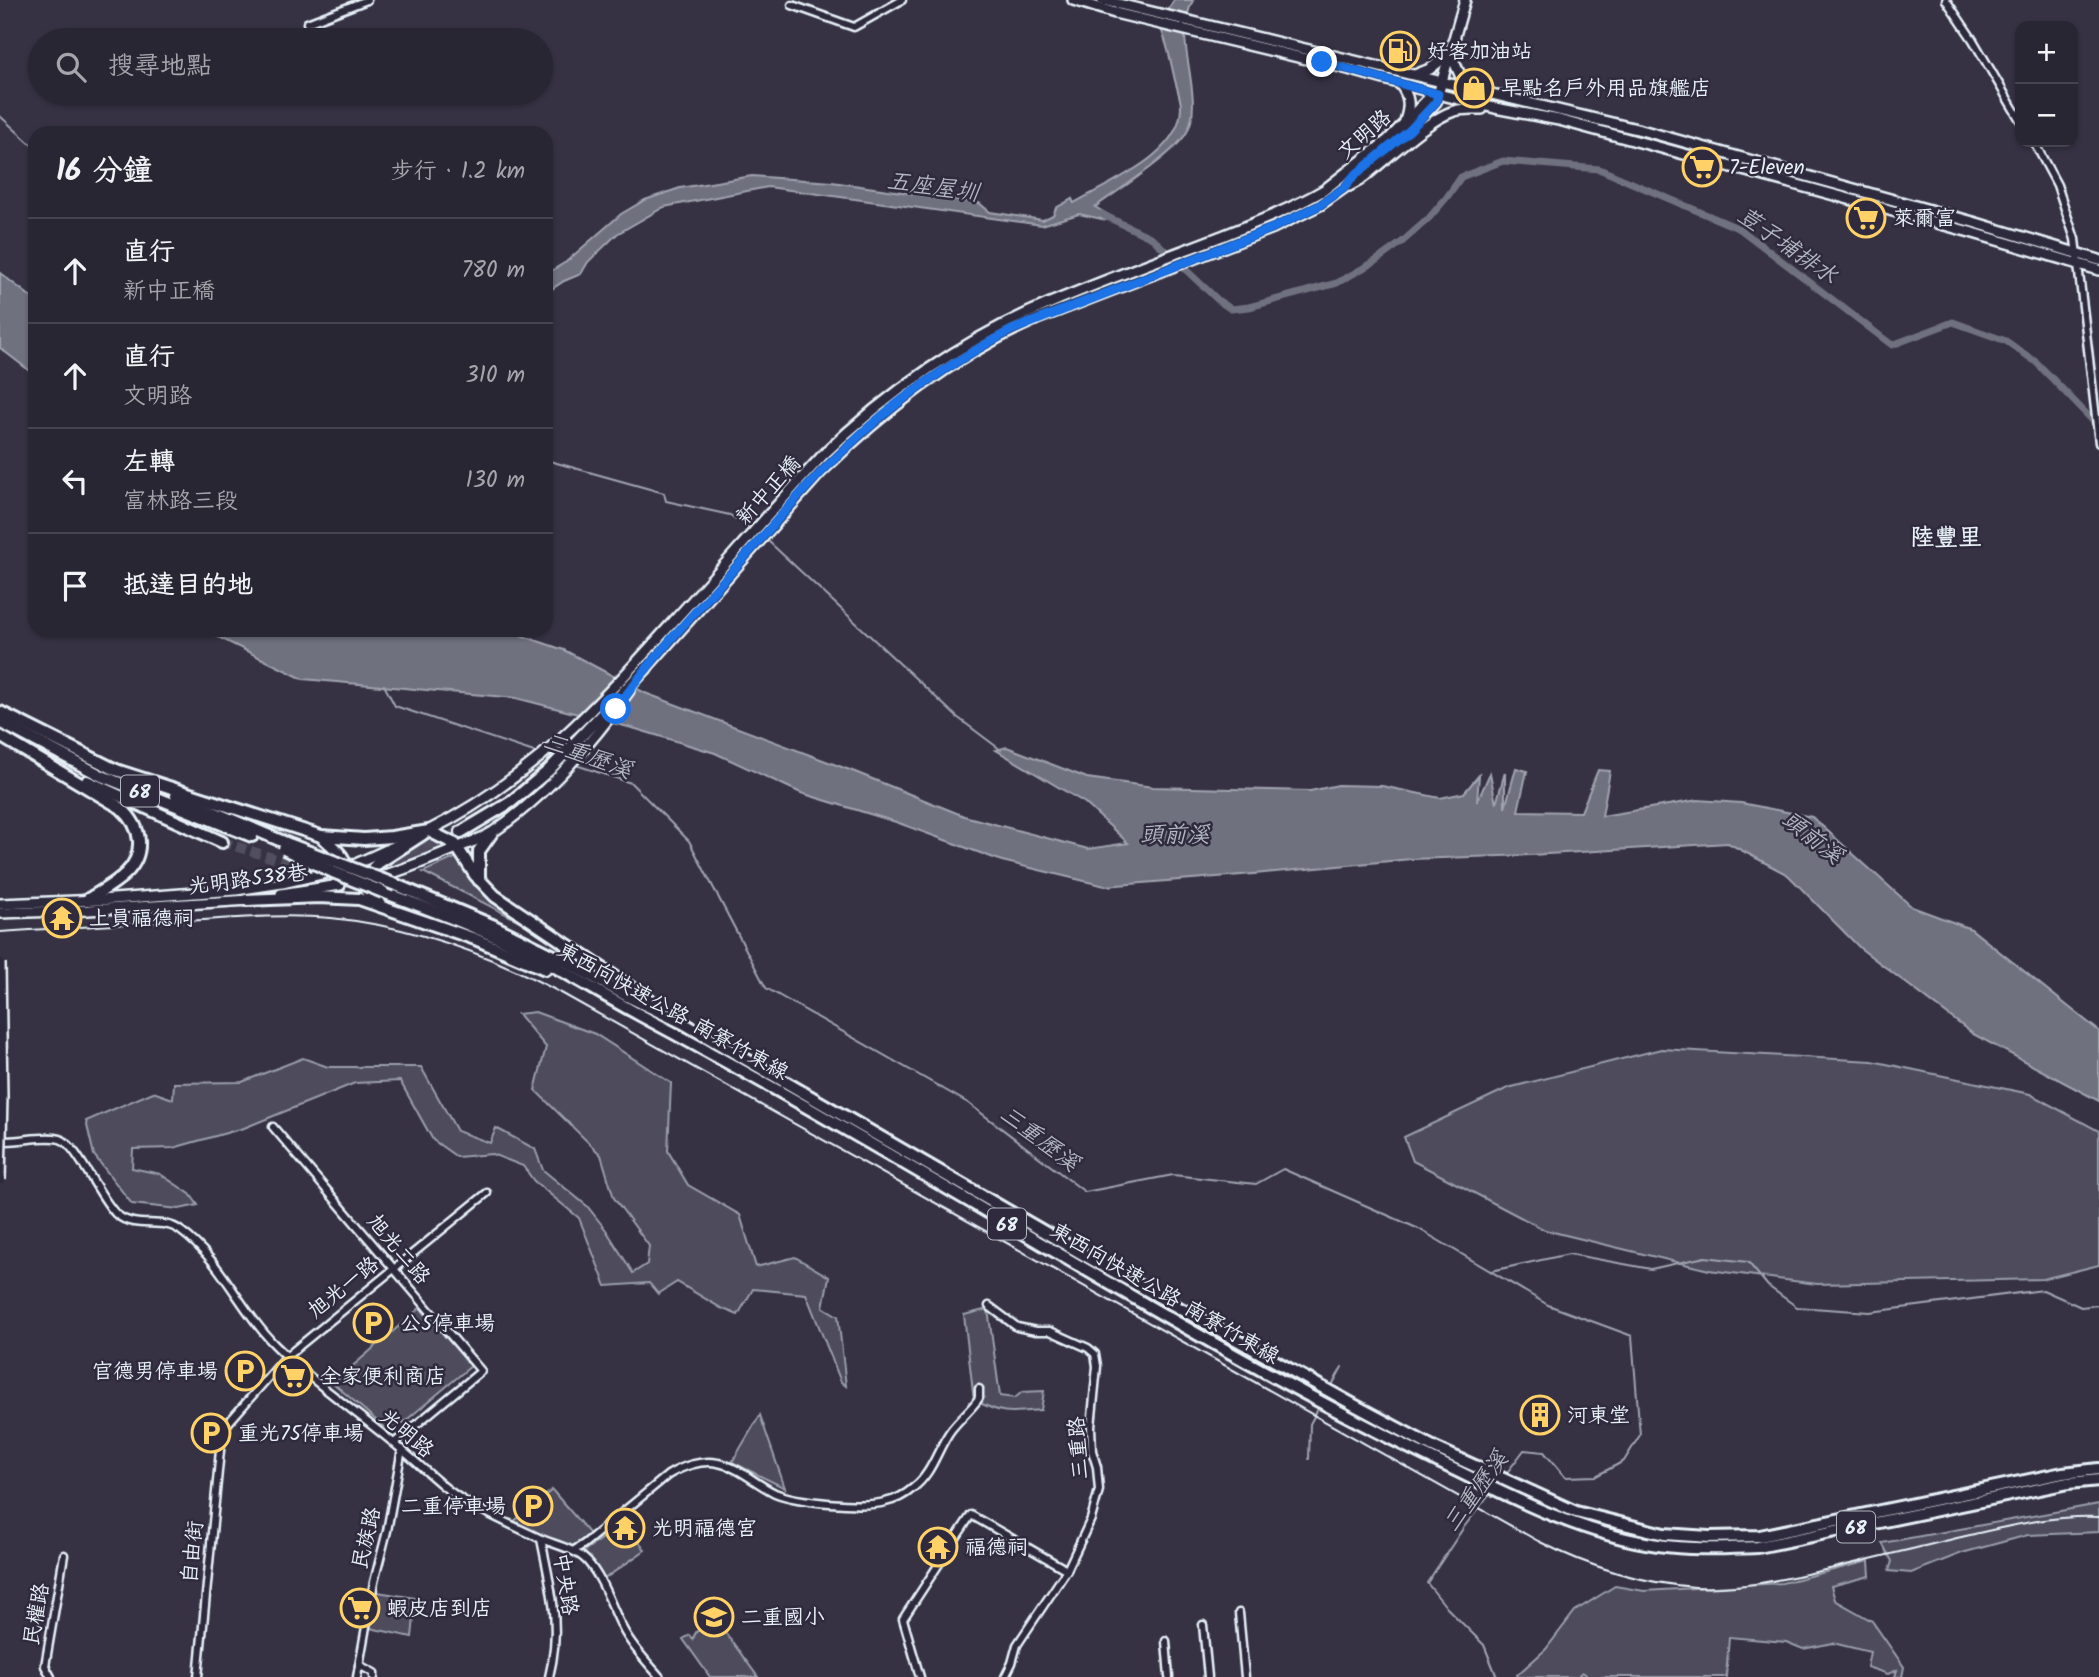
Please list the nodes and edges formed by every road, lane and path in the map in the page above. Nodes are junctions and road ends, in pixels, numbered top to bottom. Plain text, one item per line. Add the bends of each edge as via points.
1 (367, 0) edge
2 (902, 0) edge
3 (1073, 0) edge
4 (1102, 0) edge
5 (1465, 0) edge
6 (1946, 0) edge
7 (792, 5) dead end
8 (1114, 8) junction
9 (307, 23) dead end
10 (1450, 53) junction
11 (1338, 62) junction
12 (1413, 76) junction
13 (1441, 83) junction
14 (1400, 84) junction
15 (1472, 90) junction
16 (1438, 94) junction
17 (1495, 108) junction
18 (2015, 111) edge
19 (1404, 124) junction
20 (2037, 147) edge
21 (1344, 188) junction
22 (1923, 214) junction
23 (1191, 253) junction
24 (2078, 258) junction
25 (2099, 260) edge
26 (2099, 270) edge
27 (2098, 440) edge
28 (646, 668) junction
29 (0, 712) edge
30 (0, 722) edge
31 (0, 736) edge
32 (49, 764) junction
33 (113, 769) junction
34 (429, 831) junction
35 (461, 832) tunnel mouth
36 (491, 834) junction
37 (321, 836) junction
38 (222, 842) tunnel mouth
39 (288, 847) junction
40 (458, 847) junction
41 (347, 867) junction
42 (362, 880) junction
43 (479, 880) junction
44 (335, 886) junction
45 (87, 900) junction
46 (246, 900) junction
47 (0, 904) edge
48 (387, 909) junction
49 (0, 913) edge
50 (0, 963) edge
51 (590, 988) junction
52 (683, 1023) junction
53 (273, 1127) dead end
54 (0, 1140) edge
55 (0, 1180) edge
56 (487, 1193) dead end
57 (394, 1269) junction
58 (989, 1306) dead end
59 (287, 1356) junction
60 (979, 1389) dead end
61 (222, 1430) joint
62 (394, 1443) junction
63 (402, 1449) junction
64 (1430, 1452) junction
65 (2099, 1469) edge
66 (2099, 1480) edge
67 (541, 1539) junction
68 (573, 1551) junction
69 (64, 1555) dead end
70 (1067, 1570) junction
71 (1239, 1613) dead end
72 (1203, 1625) dead end
73 (1166, 1641) dead end
74 (359, 1665) junction
75 (549, 1675) edge
76 (51, 1677) edge
77 (198, 1677) edge
78 (357, 1677) edge
79 (374, 1677) edge
80 (560, 1677) edge
81 (660, 1677) edge
82 (920, 1677) edge
83 (1005, 1677) edge
84 (1169, 1677) edge
85 (1208, 1677) edge
86 (1245, 1677) edge

1 - 9 street
2 - 7 street via 854,27
3 - 8 street
4 - 8 street
5 - 10 street
6 - 18 street
8 - 11 street
10 - 12 street
10 - 13 street
10 - 15 street
11 - 12 street
11 - 14 street
12 - 13 street
13 - 15 street
13 - 16 street
14 - 16 street
14 - 19 street via 1409,104
15 - 22 street via 1641,130
16 - 17 street
16 - 19 street, 文明路
16 - 21 street, 文明路 via 1410,130
17 - 21 street via 1462,109 1443,116
17 - 22 street via 1559,120
19 - 23 street, 文明路 via 1313,197
20 - 24 street via 2057,185
21 - 23 street, 文明路 via 1273,228
22 - 24 street
23 - 28 street, 新中正橋 via 1012,330 971,352 900,403 820,473
23 - 34 street, 新中正橋 via 1050,303 1000,326 900,391 823,455 570,733 502,788
24 - 25 street
24 - 26 street
24 - 27 street
28 - 35 highway via 548,771 511,802
28 - 36 street, 新中正橋 via 586,748
29 - 33 highway, 東西向快速公路 南寮竹東線 / 68
30 - 39 highway, 東西向快速公路 南寮竹東線 / 68 via 102,776
31 - 32 highway
32 - 38 highway
32 - 45 highway via 121,808 138,832 133,866
33 - 37 highway
33 - 39 highway, 東西向快速公路 南寮竹東線 / 68
34 - 37 highway via 364,839
34 - 40 highway
34 - 41 street, 光明路538巷
34 - 42 highway via 378,863
36 - 40 street, 光明路538巷
36 - 43 highway via 479,851
37 - 41 highway via 341,854
39 - 51 highway, 東西向快速公路 南寮竹東線 / 68, bridge via 333,872 519,948
39 - 52 highway, 東西向快速公路 南寮竹東線 / 68, bridge via 492,925
40 - 42 street, 光明路538巷 via 392,874
40 - 43 highway
41 - 44 highway via 346,876
41 - 45 street, 光明路538巷 via 236,890
42 - 44 street, 光明路538巷
42 - 48 highway via 370,897
43 - 52 highway via 495,896
44 - 46 street, 光明路538巷
45 - 47 street, 光明路538巷
46 - 48 highway via 319,897 359,900
46 - 49 street, 光明路538巷
48 - 51 highway via 475,939
50 - 55 street, bridge
51 - 64 highway, 東西向快速公路 南寮竹東線 / 68 via 836,1123 1227,1352 1341,1413
52 - 64 highway, 東西向快速公路 南寮竹東線 / 68
53 - 57 street, 旭光二路
54 - 59 street, 光明路 via 67,1142 117,1215 129,1222 177,1228 191,1238
56 - 57 street, 旭光一路
57 - 59 street, 旭光一路
57 - 62 street, 旭光二路 via 481,1371
58 - 70 street, 三重路 via 1017,1327 1050,1331 1095,1354 1091,1427 1099,1490 1091,1520
59 - 61 street, 旭光一路
59 - 62 street, 光明路
60 - 68 street via 979,1398 951,1431 929,1472 901,1497 869,1505 799,1500 711,1462 668,1475
61 - 77 street, 自由街
62 - 63 street, 光明路
63 - 67 street, 光明路 via 468,1503
63 - 74 street, 民族路
64 - 65 highway, 東西向快速公路 南寮竹東線 / 68 via 1576,1512 1664,1534 1709,1537 1760,1536
64 - 66 highway, 東西向快速公路 南寮竹東線 / 68 via 1485,1485 1573,1523 1657,1545 1707,1549 1758,1547
67 - 68 street, 光明路
67 - 75 street, 中央路 via 556,1616
68 - 81 street, 光明路 via 586,1561 637,1651
69 - 76 street, 民權路 via 45,1666
70 - 82 street via 971,1515 903,1619
70 - 83 street, 三重路 via 1017,1645
71 - 86 street
72 - 85 street
73 - 84 street
74 - 78 street, 民族路
74 - 79 street
75 - 80 street

